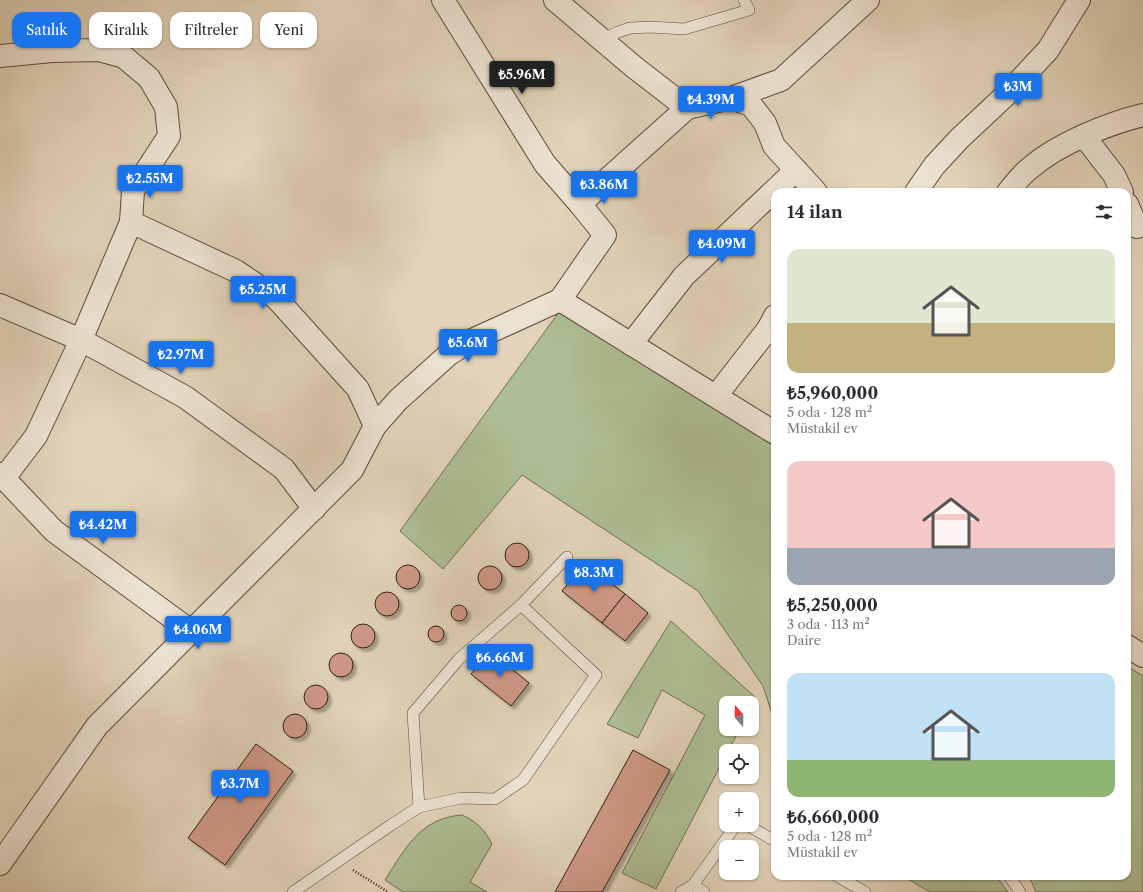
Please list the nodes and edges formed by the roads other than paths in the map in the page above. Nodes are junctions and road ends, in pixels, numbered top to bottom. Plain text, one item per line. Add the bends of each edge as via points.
1 (443, 0) edge
2 (554, 0) edge
3 (744, 0) edge
4 (868, 0) edge
5 (1079, 0) edge
6 (602, 40) junction
7 (0, 56) edge
8 (731, 98) junction
9 (687, 108) junction
10 (1143, 115) edge
11 (1084, 136) junction
12 (796, 170) junction
13 (777, 188) edge
14 (812, 188) edge
15 (919, 188) edge
16 (1012, 188) edge
17 (1120, 188) edge
18 (771, 194) edge
19 (580, 204) junction
20 (1131, 215) edge
21 (131, 222) junction
22 (1136, 228) edge
23 (560, 300) junction
24 (0, 305) edge
25 (771, 323) edge
26 (81, 340) junction
27 (631, 344) junction
28 (716, 396) junction
29 (375, 426) junction
30 (771, 430) edge
31 (2, 476) edge
32 (314, 509) junction
33 (567, 557) dead end
34 (521, 606) junction
35 (192, 632) junction
36 (1131, 648) edge
37 (1143, 656) edge
38 (419, 807) junction
39 (731, 832) edge
40 (759, 832) edge
41 (771, 839) edge
42 (0, 864) edge
43 (844, 880) edge
44 (1012, 880) edge
45 (693, 885) junction
46 (293, 892) edge
47 (680, 892) edge
48 (704, 892) edge
49 (865, 892) edge
50 (1020, 892) edge

1 - 19 street via 545,164
2 - 6 street
3 - 6 lane via 750,10 684,29 630,28
4 - 8 street via 781,80
5 - 15 street via 1048,50 1007,94 959,139 934,166
6 - 9 street
7 - 21 street via 99,50 124,57 149,78 166,108 169,136 134,191
8 - 9 street
8 - 12 street via 751,105 765,123 774,146
9 - 19 street
10 - 11 street via 1115,122
11 - 16 street via 1055,150 1029,169
11 - 17 street via 1114,175
12 - 13 street
12 - 14 street
18 - 27 street via 684,276
19 - 23 street via 606,235
20 - 22 street
21 - 26 street
21 - 29 street via 236,270 276,298 358,389
23 - 27 street
23 - 29 street via 470,341 448,355 398,400
24 - 26 street
25 - 28 street
26 - 31 street via 36,436
26 - 32 street via 186,397 284,469
27 - 28 street
28 - 30 street
29 - 32 street via 352,470
31 - 35 street via 54,531
32 - 35 street
33 - 34 lane
34 - 38 lane via 459,659 412,713
34 - 38 lane via 596,675 523,780 495,799 461,798
35 - 42 street via 97,726
36 - 37 street
38 - 46 lane
39 - 45 lane
40 - 41 lane
43 - 49 lane
44 - 50 lane
45 - 47 lane
45 - 48 lane

